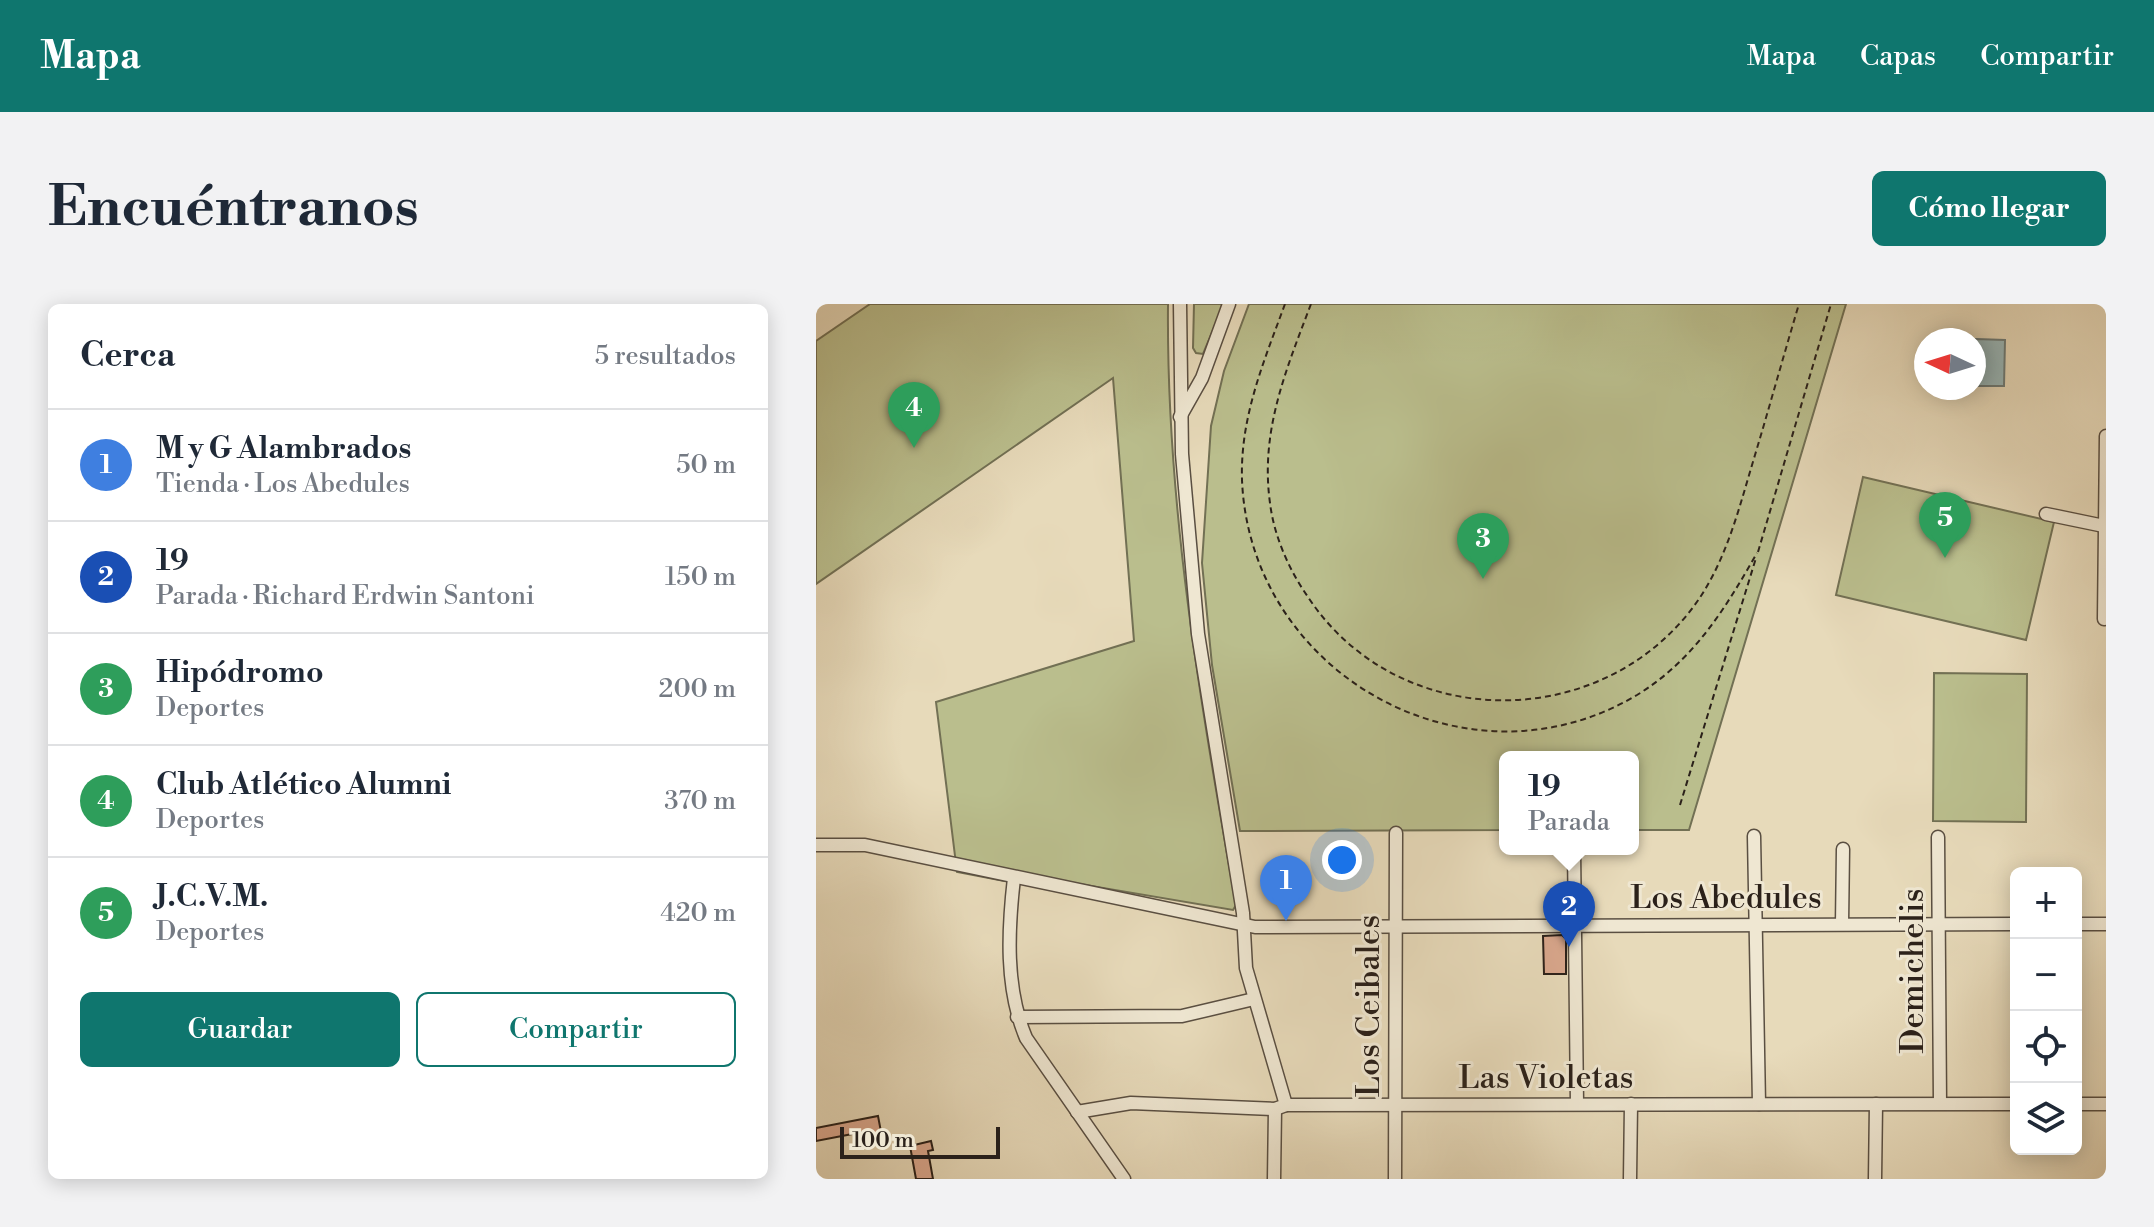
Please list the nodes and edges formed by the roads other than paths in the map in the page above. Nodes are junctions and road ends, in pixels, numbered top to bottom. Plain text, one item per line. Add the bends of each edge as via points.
1 (1180, 304) edge
2 (1229, 304) edge
3 (1180, 417) junction
4 (2106, 436) edge
5 (2046, 514) dead end
6 (2105, 529) edge
7 (2105, 547) edge
8 (2104, 619) dead end
9 (1396, 833) dead end
10 (1754, 836) dead end
11 (1938, 837) dead end
12 (816, 845) edge
13 (1843, 849) dead end
14 (1574, 855) edge
15 (1014, 878) junction
16 (1940, 923) junction
17 (1395, 924) junction
18 (1575, 924) junction
19 (1842, 924) junction
20 (2010, 924) edge
21 (2082, 924) edge
22 (2106, 924) edge
23 (1756, 925) junction
24 (1244, 926) junction
25 (1254, 999) junction
26 (1017, 1017) junction
27 (1940, 1103) junction
28 (1396, 1104) junction
29 (1577, 1104) junction
30 (1631, 1104) junction
31 (1759, 1104) junction
32 (1876, 1104) junction
33 (2010, 1104) edge
34 (2082, 1104) edge
35 (2106, 1104) edge
36 (1281, 1107) junction
37 (1077, 1112) junction
38 (1124, 1179) edge
39 (1274, 1179) edge
40 (1395, 1179) edge
41 (1630, 1179) edge
42 (1875, 1179) edge

1 - 3 street
2 - 3 street via 1202,378
3 - 24 street via 1198,634
4 - 6 street
5 - 6 street
6 - 7 street
7 - 8 street
9 - 17 street, Los Ceibales
10 - 23 street
11 - 16 street, Demichelis
12 - 15 street, Los Abedules via 865,845
13 - 19 street
14 - 18 street
15 - 24 street, Los Abedules
15 - 26 street via 1008,932
16 - 19 street, Los Abedules
16 - 20 street, Los Abedules
16 - 27 street, Demichelis
17 - 18 street, Los Abedules
17 - 24 street, Los Abedules
17 - 28 street, Los Ceibales
18 - 23 street, Los Abedules
18 - 29 street
19 - 23 street, Los Abedules
21 - 22 street
23 - 31 street
24 - 25 street via 1243,953
25 - 26 street via 1182,1016
25 - 36 street
26 - 37 street
27 - 32 street, Las Violetas
27 - 33 street, Las Violetas
28 - 29 street, Las Violetas
28 - 36 street, Las Violetas
28 - 40 street, Los Ceibales
29 - 30 street, Las Violetas
30 - 31 street, Las Violetas
30 - 41 street
31 - 32 street, Las Violetas
32 - 42 street
34 - 35 street
36 - 37 street, Las Violetas via 1131,1103
36 - 39 street
37 - 38 street

